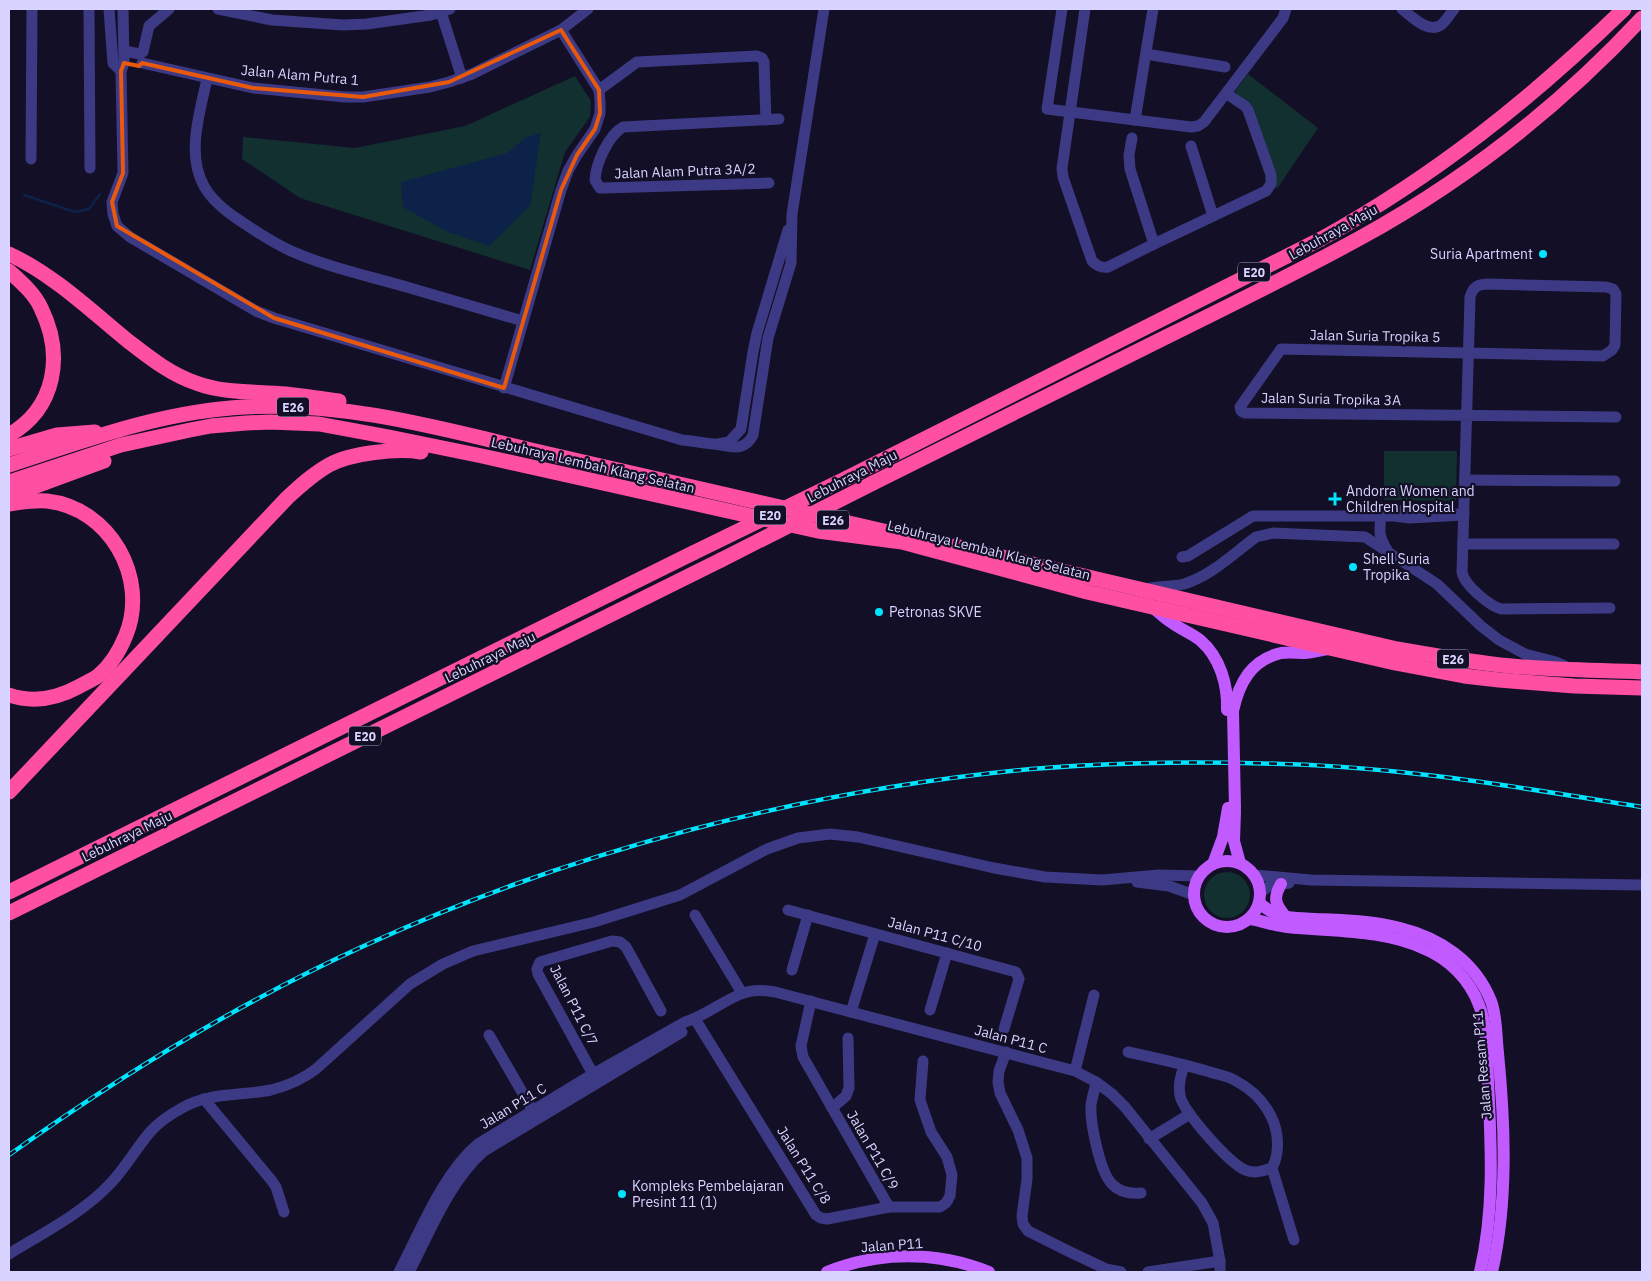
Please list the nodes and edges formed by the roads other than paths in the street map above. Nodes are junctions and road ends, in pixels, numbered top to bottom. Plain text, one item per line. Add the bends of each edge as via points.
1 (32, 9) edge
2 (89, 9) edge
3 (109, 9) edge
4 (123, 9) edge
5 (169, 9) edge
6 (218, 9) edge
7 (588, 9) edge
8 (824, 9) edge
9 (1062, 9) edge
10 (1085, 9) edge
11 (1153, 9) edge
12 (1286, 9) edge
13 (1402, 9) edge
14 (1454, 9) edge
15 (1624, 9) edge
16 (446, 10) edge
17 (241, 11) edge
18 (1642, 18) edge
19 (561, 30) junction
20 (1146, 54) junction
21 (123, 61) junction
22 (1225, 67) dead end
23 (462, 78) junction
24 (208, 79) junction
25 (599, 90) junction
26 (1227, 94) junction
27 (1070, 112) junction
28 (779, 119) dead end
29 (766, 120) junction
30 (1135, 120) junction
31 (1132, 138) dead end
32 (1191, 146) dead end
33 (31, 159) dead end
34 (90, 168) dead end
35 (769, 183) dead end
36 (792, 214) junction
37 (1213, 216) junction
38 (1154, 244) junction
39 (9, 254) edge
40 (791, 255) junction
41 (776, 269) junction
42 (9, 271) edge
43 (779, 302) junction
44 (523, 321) junction
45 (1281, 349) joint
46 (1469, 353) junction
47 (763, 368) junction
48 (749, 378) junction
49 (504, 388) junction
50 (1467, 415) junction
51 (1616, 417) dead end
52 (398, 419) junction
53 (109, 433) junction
54 (9, 435) edge
55 (144, 439) junction
56 (718, 444) junction
57 (9, 449) edge
58 (482, 456) junction
59 (9, 465) edge
60 (1465, 480) junction
61 (1615, 481) dead end
62 (9, 482) edge
63 (9, 496) edge
64 (9, 504) edge
65 (1464, 515) junction
66 (1317, 516) junction
67 (1376, 516) junction
68 (1317, 536) junction
69 (1365, 537) junction
70 (1463, 544) junction
71 (1614, 544) dead end
72 (1390, 554) junction
73 (1182, 557) dead end
74 (1143, 589) junction
75 (1152, 608) junction
76 (1610, 608) dead end
77 (1331, 648) junction
78 (1573, 670) junction
79 (1642, 672) edge
80 (1642, 688) edge
81 (9, 695) edge
82 (1230, 710) junction
83 (9, 792) edge
84 (1232, 808) junction
85 (1240, 863) junction
86 (1213, 864) junction
87 (1255, 875) junction
88 (1199, 876) junction
89 (1116, 880) junction
90 (1310, 880) junction
91 (1281, 884) junction
92 (1642, 885) edge
93 (9, 892) edge
94 (1194, 895) junction
95 (1261, 898) junction
96 (788, 910) dead end
97 (9, 913) edge
98 (695, 915) dead end
99 (808, 916) junction
100 (1285, 916) junction
101 (1250, 919) junction
102 (875, 934) junction
103 (946, 953) junction
104 (792, 970) dead end
105 (742, 993) junction
106 (1094, 995) dead end
107 (810, 1001) junction
108 (930, 1010) dead end
109 (661, 1011) dead end
110 (851, 1012) junction
111 (695, 1019) junction
112 (1004, 1029) dead end
113 (489, 1035) dead end
114 (848, 1038) dead end
115 (1006, 1052) junction
116 (1128, 1052) dead end
117 (923, 1061) dead end
118 (1184, 1065) junction
119 (1074, 1072) junction
120 (594, 1074) junction
121 (1096, 1082) junction
122 (204, 1100) junction
123 (832, 1108) junction
124 (532, 1111) junction
125 (1190, 1114) junction
126 (1149, 1139) junction
127 (1272, 1168) junction
128 (1142, 1193) dead end
129 (889, 1207) junction
130 (284, 1212) dead end
131 (1294, 1240) dead end
132 (9, 1254) edge
133 (1220, 1266) edge
134 (399, 1272) edge
135 (409, 1272) edge
136 (827, 1272) edge
137 (989, 1272) edge
138 (1120, 1272) edge
139 (1148, 1272) edge
140 (1480, 1272) edge
141 (1492, 1272) edge

1 - 33 street
2 - 34 street
3 - 21 street via 113,63
4 - 21 street
5 - 21 street via 149,26 143,52
6 - 17 street
7 - 19 street, Jalan Alam Putra 1
8 - 36 street
9 - 27 street via 1047,108
10 - 27 street
11 - 20 street
12 - 26 street via 1283,18
13 - 14 street via 1426,26 1435,28 1443,24
15 - 93 highway, Lebuhraya Maju / E20, bridge via 1575,56 1478,137 1364,215 1321,239 847,478
16 - 17 street via 343,25 272,20
16 - 23 street
18 - 97 highway, Lebuhraya Maju / E20, bridge via 1543,111 1456,178 1361,237 721,560
19 - 23 street, Jalan Alam Putra 1
19 - 25 street
20 - 22 street
20 - 30 street
21 - 24 street, Jalan Alam Putra 1 via 140,61
21 - 49 street via 123,173 112,202 117,226 130,237 256,311
23 - 24 street, Jalan Alam Putra 1 via 430,87 351,97 253,88
24 - 44 street via 197,127 195,150 198,170 213,199 234,217 293,251 340,268
25 - 29 street via 636,62 757,56 764,62
25 - 44 street via 598,122 577,155 561,190
26 - 30 street via 1198,126
26 - 37 street via 1248,110 1271,180 1266,192
27 - 30 street
27 - 38 street via 1063,177 1092,261 1108,267
28 - 29 street
29 - 35 street, Jalan Alam Putra 3A/2 via 623,127 598,162 595,180 600,188
31 - 38 street via 1130,169
32 - 37 street
36 - 40 street
36 - 41 street
37 - 38 street
39 - 52 highway via 62,286 157,364 197,384 230,392 286,394 348,402 380,410
40 - 41 street via 783,268
40 - 43 street
41 - 43 street via 781,279
41 - 48 street via 757,333
42 - 54 highway via 29,290 41,308 54,344 54,364 42,404 24,426
43 - 47 street
44 - 49 street
45 - 46 street, Jalan Suria Tropika 5
45 - 50 street, Jalan Suria Tropika 3A via 1240,407 1241,411
46 - 46 street, Jalan Suria Tropika 5 via 1603,356 1615,345 1616,294 1606,287 1480,284 1470,297
46 - 50 street
47 - 48 street via 756,378
47 - 56 street via 750,441 732,448
48 - 56 street via 741,429 729,442
49 - 56 street via 682,440
50 - 51 street
50 - 60 street
52 - 53 highway, Lebuhraya Lembah Klang Selatan / E26 via 319,409 245,407 188,412
52 - 74 highway, Lebuhraya Lembah Klang Selatan / E26
53 - 57 highway via 58,435
53 - 59 highway, Lebuhraya Lembah Klang Selatan / E26
55 - 58 highway, Lebuhraya Lembah Klang Selatan / E26 via 246,422 298,422
55 - 62 highway, Lebuhraya Lembah Klang Selatan / E26
55 - 63 highway via 120,455
58 - 75 highway, Lebuhraya Lembah Klang Selatan / E26 via 818,531 902,542
58 - 83 highway via 455,458 408,450 359,455 331,464 306,480
60 - 61 street
60 - 65 street
64 - 81 highway via 48,501 78,511 92,520 118,547 127,565 133,605 131,624 123,644 97,677 65,694 41,700
65 - 67 street via 1409,509
65 - 70 street
66 - 67 street
66 - 68 street
66 - 73 street via 1253,516
67 - 69 street
67 - 72 street via 1380,539
68 - 69 street
68 - 74 street via 1264,534 1198,579 1181,585
69 - 72 street
70 - 71 street
70 - 76 street via 1463,577 1494,607
72 - 78 street via 1437,584 1499,640 1516,650
74 - 78 highway, Lebuhraya Lembah Klang Selatan / E26 via 1406,650 1502,665
75 - 77 highway, Lebuhraya Lembah Klang Selatan / E26
75 - 82 main road via 1202,641 1219,666
77 - 80 highway, Lebuhraya Lembah Klang Selatan / E26 via 1464,676 1552,685
77 - 82 main road via 1306,653 1289,652 1264,660 1247,675
78 - 79 highway, Lebuhraya Lembah Klang Selatan / E26
82 - 84 main road
84 - 85 main road via 1234,842
84 - 86 main road
85 - 86 main road via 1226,861
85 - 87 main road
86 - 88 main road
87 - 90 street
87 - 95 main road
88 - 89 street via 1159,875
88 - 94 main road
89 - 94 street via 1168,886
89 - 122 street via 1045,877 858,837 830,834 798,838 767,849 680,895 594,922 473,951 443,964 410,984 308,1076 270,1090
90 - 91 street
90 - 92 street
91 - 95 street via 1269,886
91 - 100 main road via 1276,901
94 - 101 main road via 1200,913 1214,925 1233,927
95 - 100 main road, Jalan Resam P11 via 1276,914
95 - 101 main road
96 - 99 street, Jalan P11 C/10
98 - 105 street
99 - 102 street, Jalan P11 C/10
99 - 104 street
100 - 141 main road, Jalan Resam P11 via 1364,921 1416,932 1450,948 1474,971 1483,986 1494,1016 1502,1125 1503,1204
101 - 140 main road, Jalan Resam P11 via 1285,927 1362,933 1412,943 1442,958 1473,992 1480,1006 1484,1034 1490,1134 1491,1204
102 - 103 street, Jalan P11 C/10
102 - 110 street
103 - 108 street
103 - 112 street, Jalan P11 C/10 via 1016,972 1019,979
105 - 107 street, Jalan P11 C via 776,992
105 - 111 street, Jalan P11 C
106 - 119 street
107 - 110 street, Jalan P11 C
107 - 123 street, Jalan P11 C/9 via 802,1052
109 - 120 street, Jalan P11 C/7 via 626,947 620,942 612,941 540,962 538,974
110 - 115 street, Jalan P11 C
111 - 120 street, Jalan P11 C
111 - 129 street, Jalan P11 C/8 via 816,1215 827,1219
111 - 135 street, Jalan P11 C via 689,1028 484,1151 469,1165 453,1188
113 - 124 street
114 - 123 street, Jalan P11 C/9 via 849,1088 846,1096
115 - 119 street, Jalan P11 C
115 - 138 street via 998,1082 1027,1158 1023,1224 1028,1231 1066,1250 1106,1269
116 - 118 street
117 - 129 street, Jalan P11 C/8 via 920,1100 931,1132 950,1165 950,1196 940,1207
118 - 125 street via 1179,1090
118 - 127 street via 1234,1079 1255,1094 1272,1118 1277,1136
119 - 121 street, Jalan P11 C
120 - 124 street, Jalan P11 C
121 - 126 street, Jalan P11 C via 1112,1094
121 - 128 street via 1091,1117 1101,1166 1111,1185 1129,1194
122 - 130 street via 272,1181
122 - 132 street via 168,1116 152,1130 111,1184 87,1206
123 - 129 street, Jalan P11 C/9
124 - 134 street, Jalan P11 C via 478,1144 462,1159 445,1184
125 - 126 street
125 - 127 street via 1238,1166 1256,1172
126 - 133 street, Jalan P11 C via 1202,1204 1213,1224
127 - 131 street
133 - 139 street
136 - 137 main road, Jalan P11 via 867,1260 910,1256 950,1260

